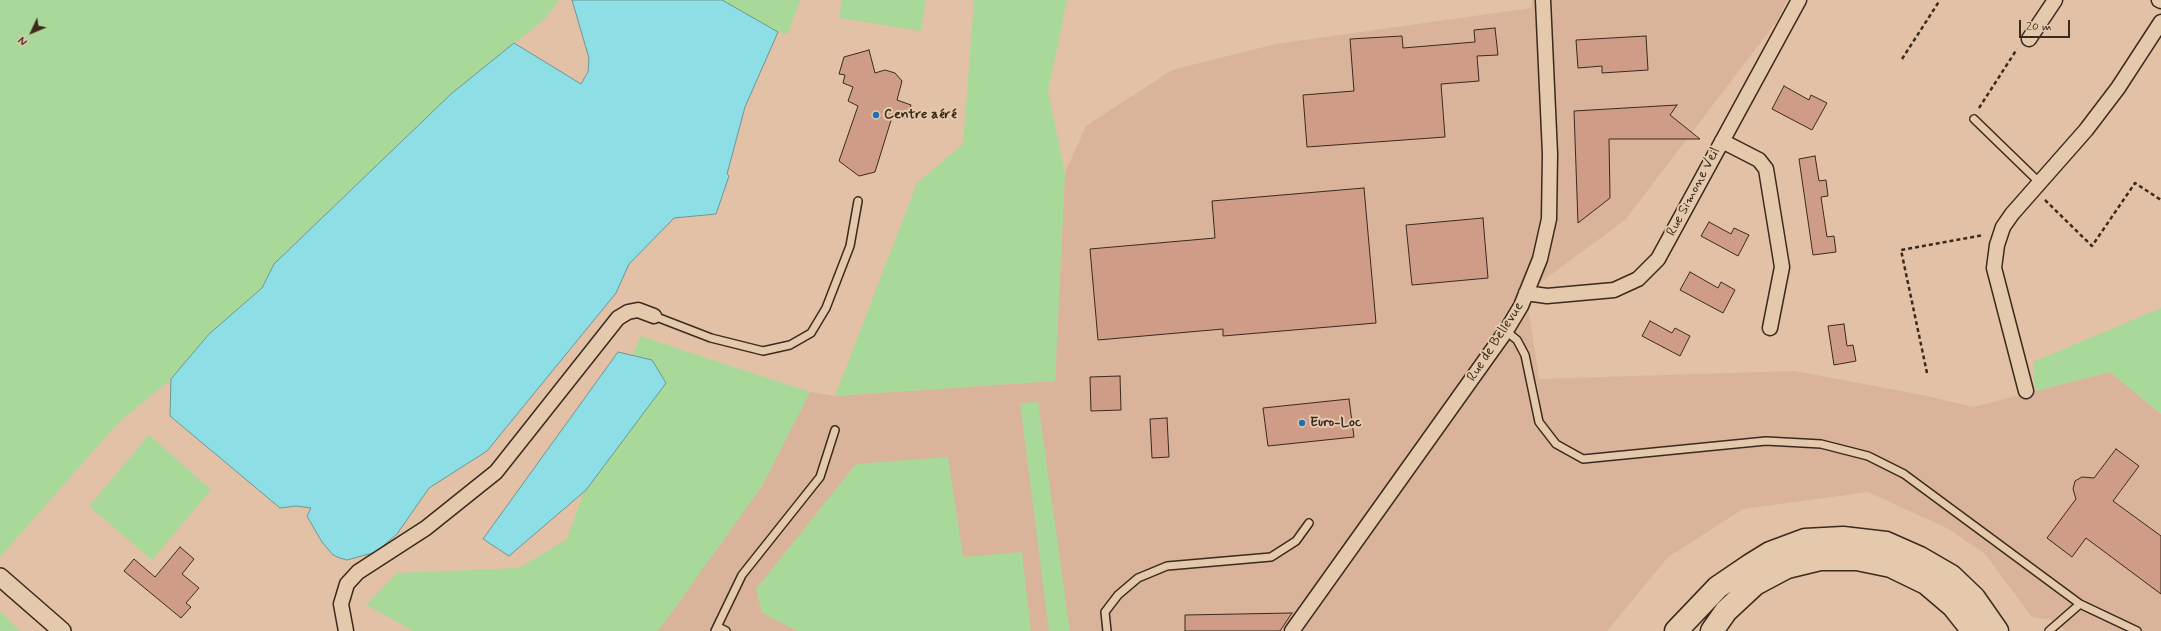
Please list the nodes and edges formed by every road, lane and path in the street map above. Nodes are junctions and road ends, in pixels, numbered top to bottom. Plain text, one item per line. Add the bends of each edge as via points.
1 (1543, 0) edge
2 (1799, 0) edge
3 (1940, 0) edge
4 (2055, 0) edge
5 (2161, 22) edge
6 (2029, 38) joint
7 (1902, 59) dead end
8 (1974, 119) joint
9 (1722, 141) junction
10 (2037, 186) junction
11 (2161, 200) edge
12 (858, 201) dead end
13 (2002, 232) junction
14 (1526, 293) junction
15 (654, 316) joint
16 (1770, 328) dead end
17 (1506, 331) junction
18 (1927, 373) dead end
19 (2026, 391) dead end
20 (835, 430) dead end
21 (1309, 523) dead end
22 (0, 577) edge
23 (2080, 604) junction
24 (717, 629) edge
25 (62, 631) edge
26 (346, 631) edge
27 (726, 631) edge
28 (1107, 631) edge
29 (1292, 631) edge
30 (1676, 631) edge
31 (1712, 631) edge
32 (1973, 631) edge
33 (1997, 631) edge
34 (2049, 631) edge
35 (2137, 631) edge

1 - 14 street, Rue de Bellevue via 1550,154 1549,219 1540,259
2 - 9 street, Rue Simone Veil
3 - 7 path
4 - 6 street
5 - 10 street via 2114,94
6 - 8 path via 2022,42 1980,103
8 - 10 lane
9 - 14 street, Rue Simone Veil via 1658,259 1638,279 1614,290 1547,296
9 - 16 street via 1759,160 1766,169 1782,267
10 - 11 path via 2092,246 2135,183
10 - 13 street via 2012,214
12 - 15 lane via 850,246 826,308 811,333 790,345 763,351 711,338
13 - 18 path via 1901,250
13 - 19 street via 1994,268
14 - 17 street, Rue de Bellevue
15 - 26 street via 638,310 618,318 496,472 426,528 358,572 346,584 341,604
17 - 23 lane via 1517,340 1525,356 1539,422 1556,444 1583,459 1766,441 1821,444 1868,456 1904,474
17 - 29 street, Rue de Bellevue
20 - 24 lane via 820,478 742,575
21 - 28 lane via 1296,541 1270,557 1167,566 1138,578 1118,595 1105,612
22 - 25 street
23 - 34 lane
23 - 35 lane
24 - 27 lane
30 - 33 highway via 1718,587 1770,553 1805,540 1843,538 1886,544 1920,558 1951,576 1968,593
31 - 32 highway via 1726,611 1755,584 1787,567 1820,559 1850,558 1891,566 1926,583 1953,606

